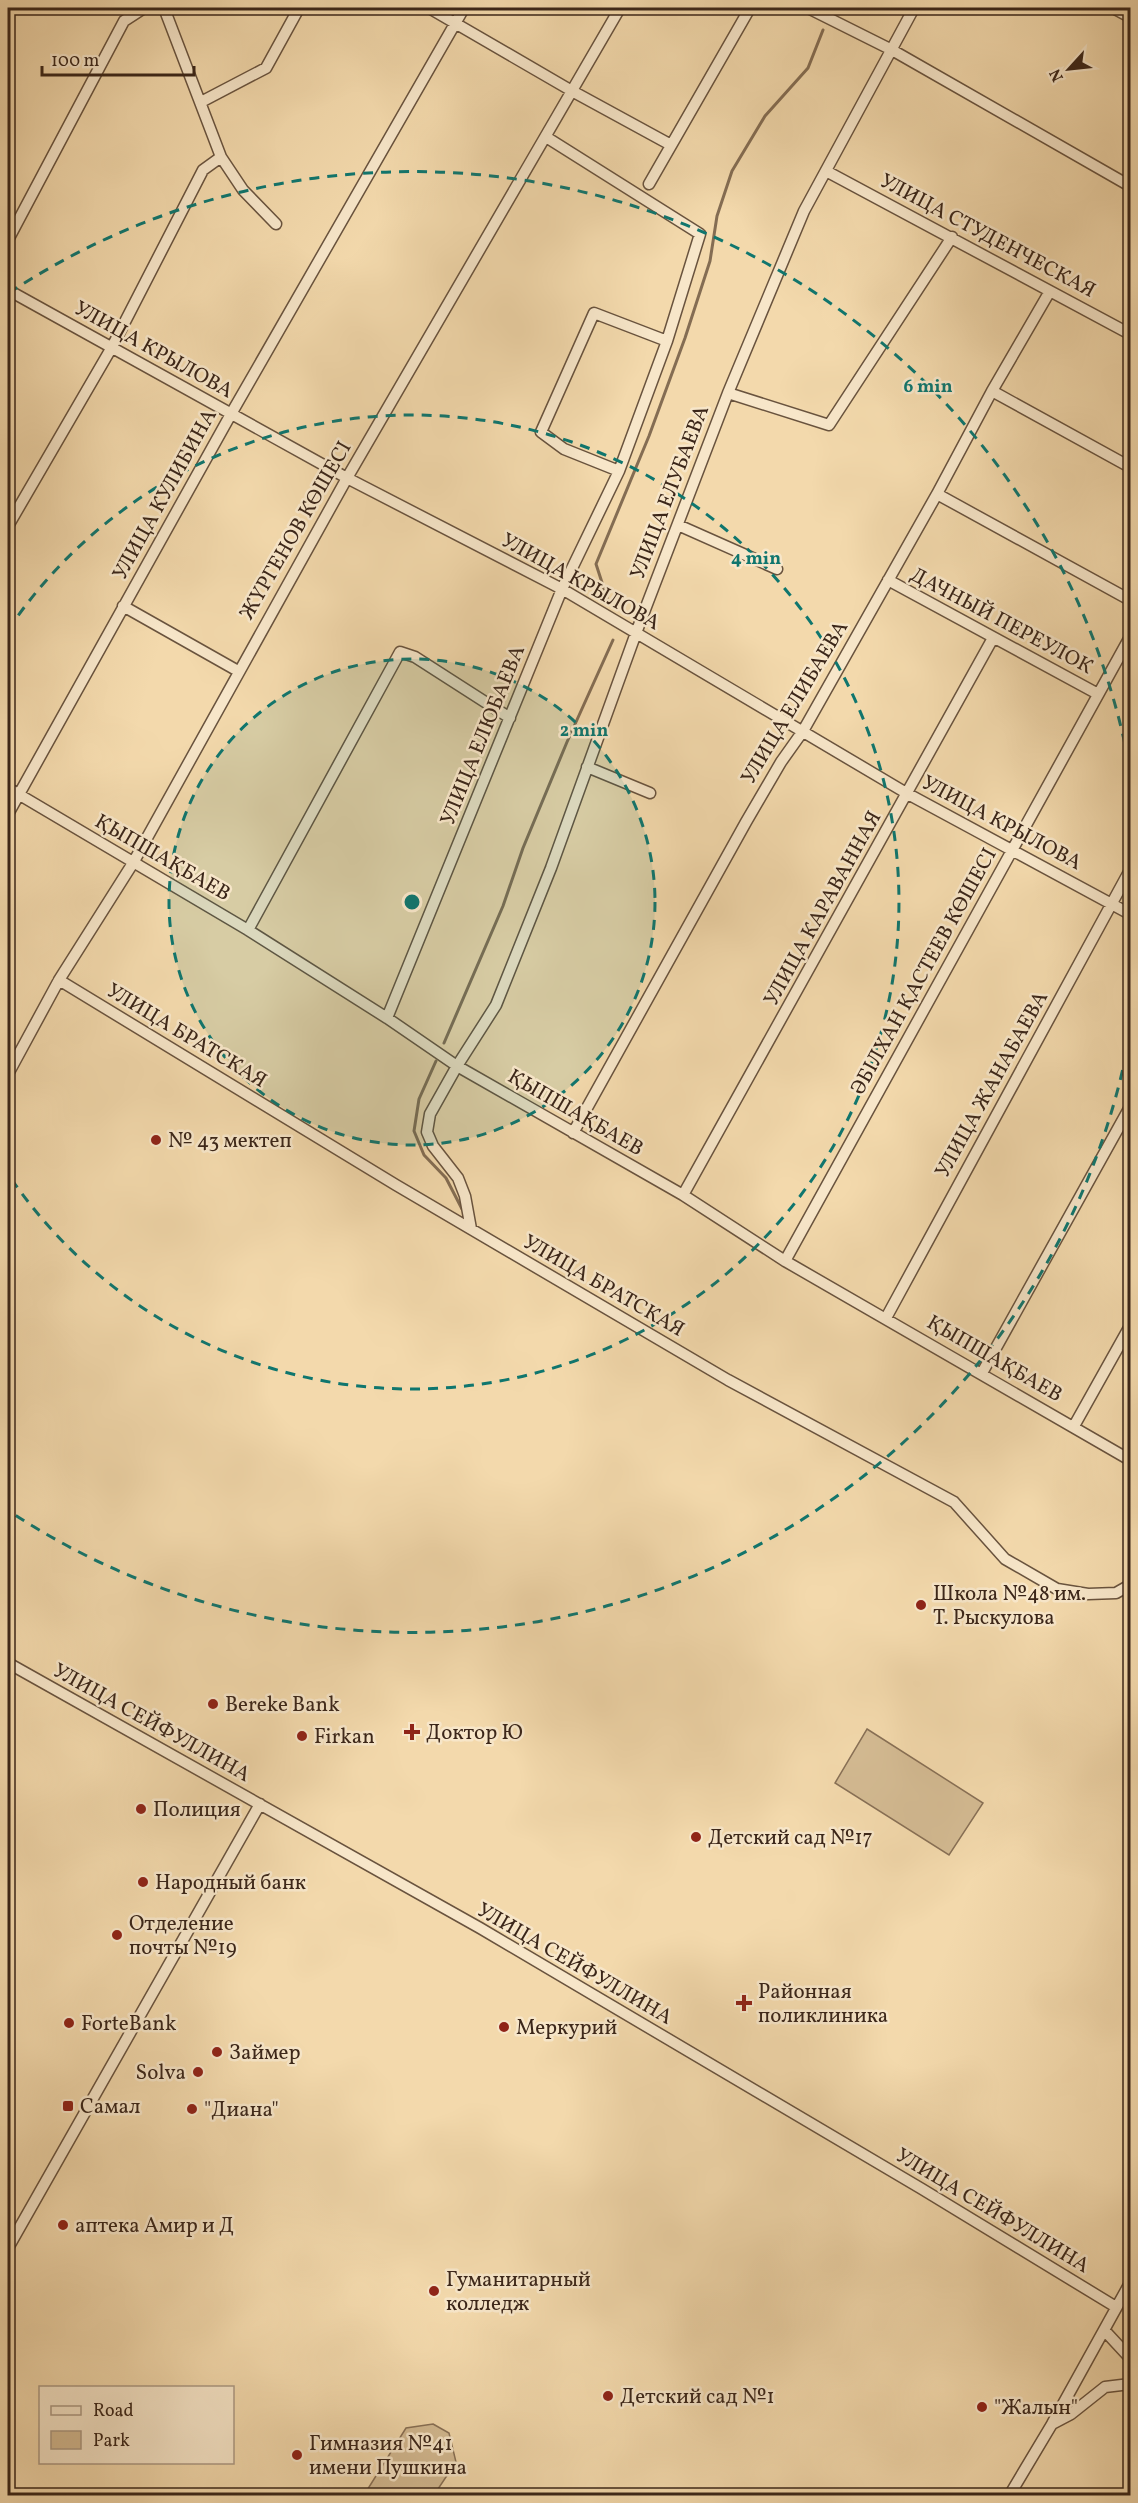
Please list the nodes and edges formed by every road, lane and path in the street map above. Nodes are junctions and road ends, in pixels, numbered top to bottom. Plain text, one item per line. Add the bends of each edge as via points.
1 (144, 8) edge
2 (164, 8) edge
3 (299, 8) edge
4 (429, 8) edge
5 (464, 8) edge
6 (620, 8) edge
7 (750, 8) edge
8 (808, 8) edge
9 (914, 8) edge
10 (1113, 8) edge
11 (1131, 17) edge
12 (455, 23) junction
13 (892, 50) junction
14 (572, 91) junction
15 (201, 102) junction
16 (546, 136) junction
17 (671, 145) junction
18 (221, 157) junction
19 (826, 171) junction
20 (649, 184) dead end
21 (1131, 186) edge
22 (276, 224) dead end
23 (952, 237) junction
24 (8, 240) edge
25 (8, 290) edge
26 (1050, 291) junction
27 (1131, 334) edge
28 (667, 341) junction
29 (112, 347) junction
30 (992, 391) junction
31 (728, 393) junction
32 (231, 414) junction
33 (1131, 467) edge
34 (619, 471) junction
35 (347, 478) junction
36 (937, 494) junction
37 (678, 525) junction
38 (8, 526) edge
39 (777, 569) dead end
40 (888, 580) junction
41 (562, 589) junction
42 (1131, 600) edge
43 (123, 606) junction
44 (636, 633) junction
45 (1131, 637) edge
46 (993, 638) junction
47 (238, 671) junction
48 (1098, 694) junction
49 (510, 718) junction
50 (803, 731) junction
51 (587, 767) junction
52 (8, 788) edge
53 (650, 793) dead end
54 (18, 794) junction
55 (908, 794) junction
56 (8, 814) edge
57 (1012, 851) junction
58 (133, 863) junction
59 (1131, 870) edge
60 (1112, 903) junction
61 (1131, 914) edge
62 (248, 930) junction
63 (59, 980) junction
64 (387, 1018) junction
65 (457, 1066) junction
66 (8, 1074) edge
67 (1131, 1107) edge
68 (573, 1133) junction
69 (683, 1195) junction
70 (471, 1229) junction
71 (785, 1261) junction
72 (886, 1318) junction
73 (1131, 1326) edge
74 (982, 1373) junction
75 (1074, 1426) junction
76 (1131, 1460) edge
77 (1131, 1585) edge
78 (8, 1663) edge
79 (260, 1804) junction
80 (8, 2248) edge
81 (1131, 2283) edge
82 (1116, 2307) junction
83 (1104, 2331) junction
84 (1131, 2358) edge
85 (1131, 2384) edge
86 (1052, 2424) junction
87 (1009, 2496) edge

1 - 24 street via 124,21
2 - 15 street
3 - 15 street via 266,68
4 - 12 street
5 - 12 street, УЛИЦА КУЛИБИНА
6 - 14 street, ЖҮРГЕНОВ КӨШЕСІ
7 - 17 street
8 - 13 street
9 - 13 street, УЛИЦА ЕЛУБАЕВА
10 - 11 street
12 - 14 street
12 - 32 street, УЛИЦА КУЛИБИНА
13 - 19 street, УЛИЦА ЕЛУБАЕВА
13 - 21 street
14 - 16 street, ЖҮРГЕНОВ КӨШЕСІ
14 - 17 street
15 - 18 street
16 - 28 street, УЛИЦА ЕЛЮБАЕВА via 700,234
16 - 35 street, ЖҮРГЕНОВ КӨШЕСІ
17 - 20 street
18 - 22 street via 243,190
18 - 29 street via 203,170
19 - 23 street, УЛИЦА СТУДЕНЧЕСКАЯ
19 - 31 street, УЛИЦА ЕЛУБАЕВА via 804,211
23 - 26 street, УЛИЦА СТУДЕНЧЕСКАЯ
23 - 31 street via 829,425
25 - 29 street, УЛИЦА КРЫЛОВА
26 - 27 street, УЛИЦА СТУДЕНЧЕСКАЯ
26 - 30 street, УЛИЦА ЕЛИБАЕВА
28 - 34 street, УЛИЦА ЕЛЮБАЕВА
28 - 34 street via 594,313 541,432 564,449
29 - 32 street, УЛИЦА КРЫЛОВА
29 - 38 street
30 - 33 street
30 - 36 street, УЛИЦА ЕЛИБАЕВА
31 - 37 street, УЛИЦА ЕЛУБАЕВА
32 - 35 street, УЛИЦА КРЫЛОВА
32 - 43 street, УЛИЦА КУЛИБИНА
34 - 41 street, УЛИЦА ЕЛЮБАЕВА
35 - 41 street, УЛИЦА КРЫЛОВА
35 - 47 street, ЖҮРГЕНОВ КӨШЕСІ
36 - 40 street, УЛИЦА ЕЛИБАЕВА
36 - 42 street
37 - 39 street
37 - 44 street, УЛИЦА ЕЛУБАЕВА
40 - 46 street, ДАЧНЫЙ ПЕРЕУЛОК
40 - 50 street, УЛИЦА ЕЛИБАЕВА
41 - 44 street, УЛИЦА КРЫЛОВА
41 - 49 street, УЛИЦА ЕЛЮБАЕВА
43 - 47 street
43 - 54 street, УЛИЦА КУЛИБИНА
44 - 50 street, УЛИЦА КРЫЛОВА
44 - 51 street, УЛИЦА ЕЛУБАЕВА
45 - 48 street, ӘБІЛХАН ҚАСТЕЕВ КӨШЕСІ
46 - 48 street, ДАЧНЫЙ ПЕРЕУЛОК
46 - 55 street, УЛИЦА КАРАВАННАЯ
47 - 58 street, ЖҮРГЕНОВ КӨШЕСІ
48 - 57 street, ӘБІЛХАН ҚАСТЕЕВ КӨШЕСІ
49 - 62 street via 415,657 400,652
49 - 64 street, УЛИЦА ЕЛЮБАЕВА
50 - 55 street, УЛИЦА КРЫЛОВА
50 - 68 street, УЛИЦА ЕЛИБАЕВА via 746,822
51 - 53 street
51 - 65 street, УЛИЦА ЕЛУБАЕВА via 496,1005
52 - 54 street, ҚЫПШАҚБАЕВ
54 - 56 street, УЛИЦА КУЛИБИНА
54 - 58 street, ҚЫПШАҚБАЕВ
55 - 57 street, УЛИЦА КРЫЛОВА
55 - 69 street, УЛИЦА КАРАВАННАЯ
57 - 60 street, УЛИЦА КРЫЛОВА
57 - 71 street, ӘБІЛХАН ҚАСТЕЕВ КӨШЕСІ
58 - 62 street, ҚЫПШАҚБАЕВ
58 - 63 street, ЖҮРГЕНОВ КӨШЕСІ
59 - 60 street, УЛИЦА ЖАНАБАЕВА
60 - 61 street, УЛИЦА КРЫЛОВА
60 - 72 street, УЛИЦА ЖАНАБАЕВА
62 - 64 street, ҚЫПШАҚБАЕВ
63 - 66 street, ЖҮРГЕНОВ КӨШЕСІ
63 - 70 street, УЛИЦА БРАТСКАЯ
64 - 65 street, ҚЫПШАҚБАЕВ
65 - 68 street, ҚЫПШАҚБАЕВ
65 - 70 street, УЛИЦА ЕЛУБАЕВА via 430,1114 427,1132 458,1178
67 - 74 street
68 - 69 street, ҚЫПШАҚБАЕВ
69 - 71 street, ҚЫПШАҚБАЕВ
70 - 77 street, УЛИЦА БРАТСКАЯ via 728,1380 954,1502 1005,1559 1057,1589 1116,1593
71 - 72 street, ҚЫПШАҚБАЕВ
72 - 74 street, ҚЫПШАҚБАЕВ
73 - 75 street
74 - 75 street, ҚЫПШАҚБАЕВ
75 - 76 street, ҚЫПШАҚБАЕВ
78 - 79 street, УЛИЦА СЕЙФУЛЛИНА
79 - 80 street
79 - 82 street, УЛИЦА СЕЙФУЛЛИНА via 480,1928
81 - 82 street
82 - 83 street
83 - 84 street
83 - 86 street
85 - 86 street via 1105,2387
86 - 87 street

